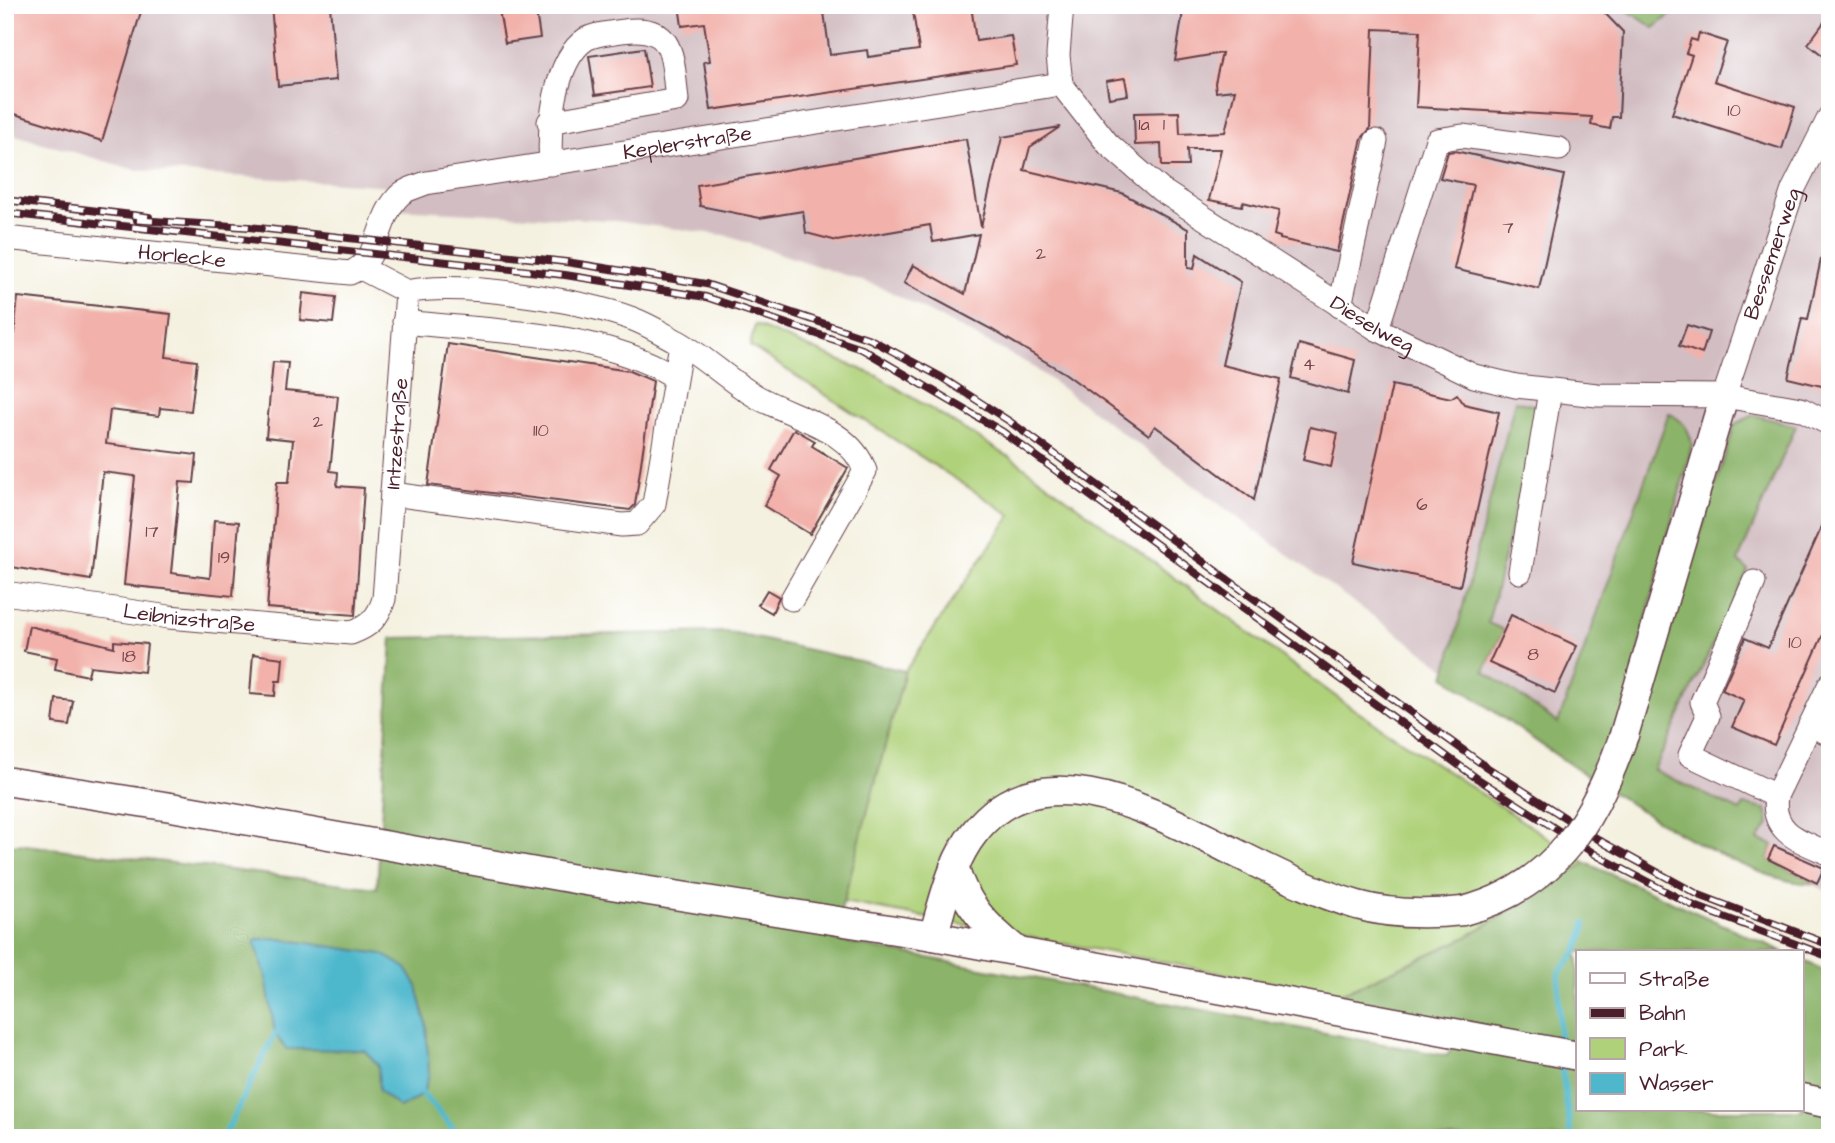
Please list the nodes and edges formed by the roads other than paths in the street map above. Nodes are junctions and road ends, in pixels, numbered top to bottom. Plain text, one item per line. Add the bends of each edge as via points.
1 (1062, 5) edge
2 (1061, 84) junction
3 (1830, 116) edge
4 (549, 122) junction
5 (1376, 141) dead end
6 (1559, 149) dead end
7 (551, 164) junction
8 (5, 238) edge
9 (361, 268) junction
10 (407, 292) junction
11 (1340, 306) junction
12 (404, 322) junction
13 (1377, 329) junction
14 (681, 344) junction
15 (674, 376) junction
16 (1550, 391) junction
17 (1724, 396) junction
18 (1830, 424) edge
19 (391, 494) junction
20 (1520, 572) dead end
21 (1754, 582) dead end
22 (5, 593) edge
23 (792, 599) dead end
24 (371, 623) joint
25 (1830, 684) edge
26 (1820, 730) edge
27 (5, 781) edge
28 (1776, 796) junction
29 (1830, 854) edge
30 (954, 867) junction
31 (933, 936) junction
32 (1018, 951) junction
33 (1576, 1056) edge
34 (1804, 1098) edge
35 (1830, 1104) edge

1 - 2 street
2 - 7 street, Keplerstraße
2 - 11 street, Dieselweg via 1108,144 1139,174
3 - 17 street, Bessemerweg via 1793,190
4 - 4 street via 564,73 586,40 642,28 664,39 672,54 677,100
4 - 7 street
5 - 11 street
6 - 13 street via 1462,136 1437,140
7 - 9 street, Keplerstraße via 426,183 401,193
8 - 9 street, Horlecke via 350,273
9 - 10 street
10 - 12 street, Intzestraße
10 - 14 street via 432,287 542,298 634,320
11 - 13 street, Dieselweg
12 - 15 street via 585,342
12 - 19 street, Intzestraße
13 - 16 street, Dieselweg via 1474,376
14 - 15 street
14 - 23 street via 758,397 823,427 859,453 865,471
15 - 19 street via 654,504 637,524
16 - 17 street, Dieselweg
16 - 20 street
17 - 18 street, Dieselweg via 1801,409
17 - 30 main road, bridge via 1623,735 1597,802 1568,847 1511,894 1463,911 1412,914 1357,905 1168,820 1101,795 1074,791 1027,796 1004,805 974,833
19 - 24 street, Intzestraße via 384,599
21 - 28 street via 1702,702 1708,716 1690,755
22 - 24 street, Leibnizstraße via 169,617 338,632 351,633
25 - 26 street
26 - 28 street
27 - 31 main road
28 - 29 street via 1780,827
30 - 31 main road
30 - 32 main road via 961,892 974,912
31 - 32 main road
32 - 33 main road
34 - 35 main road

